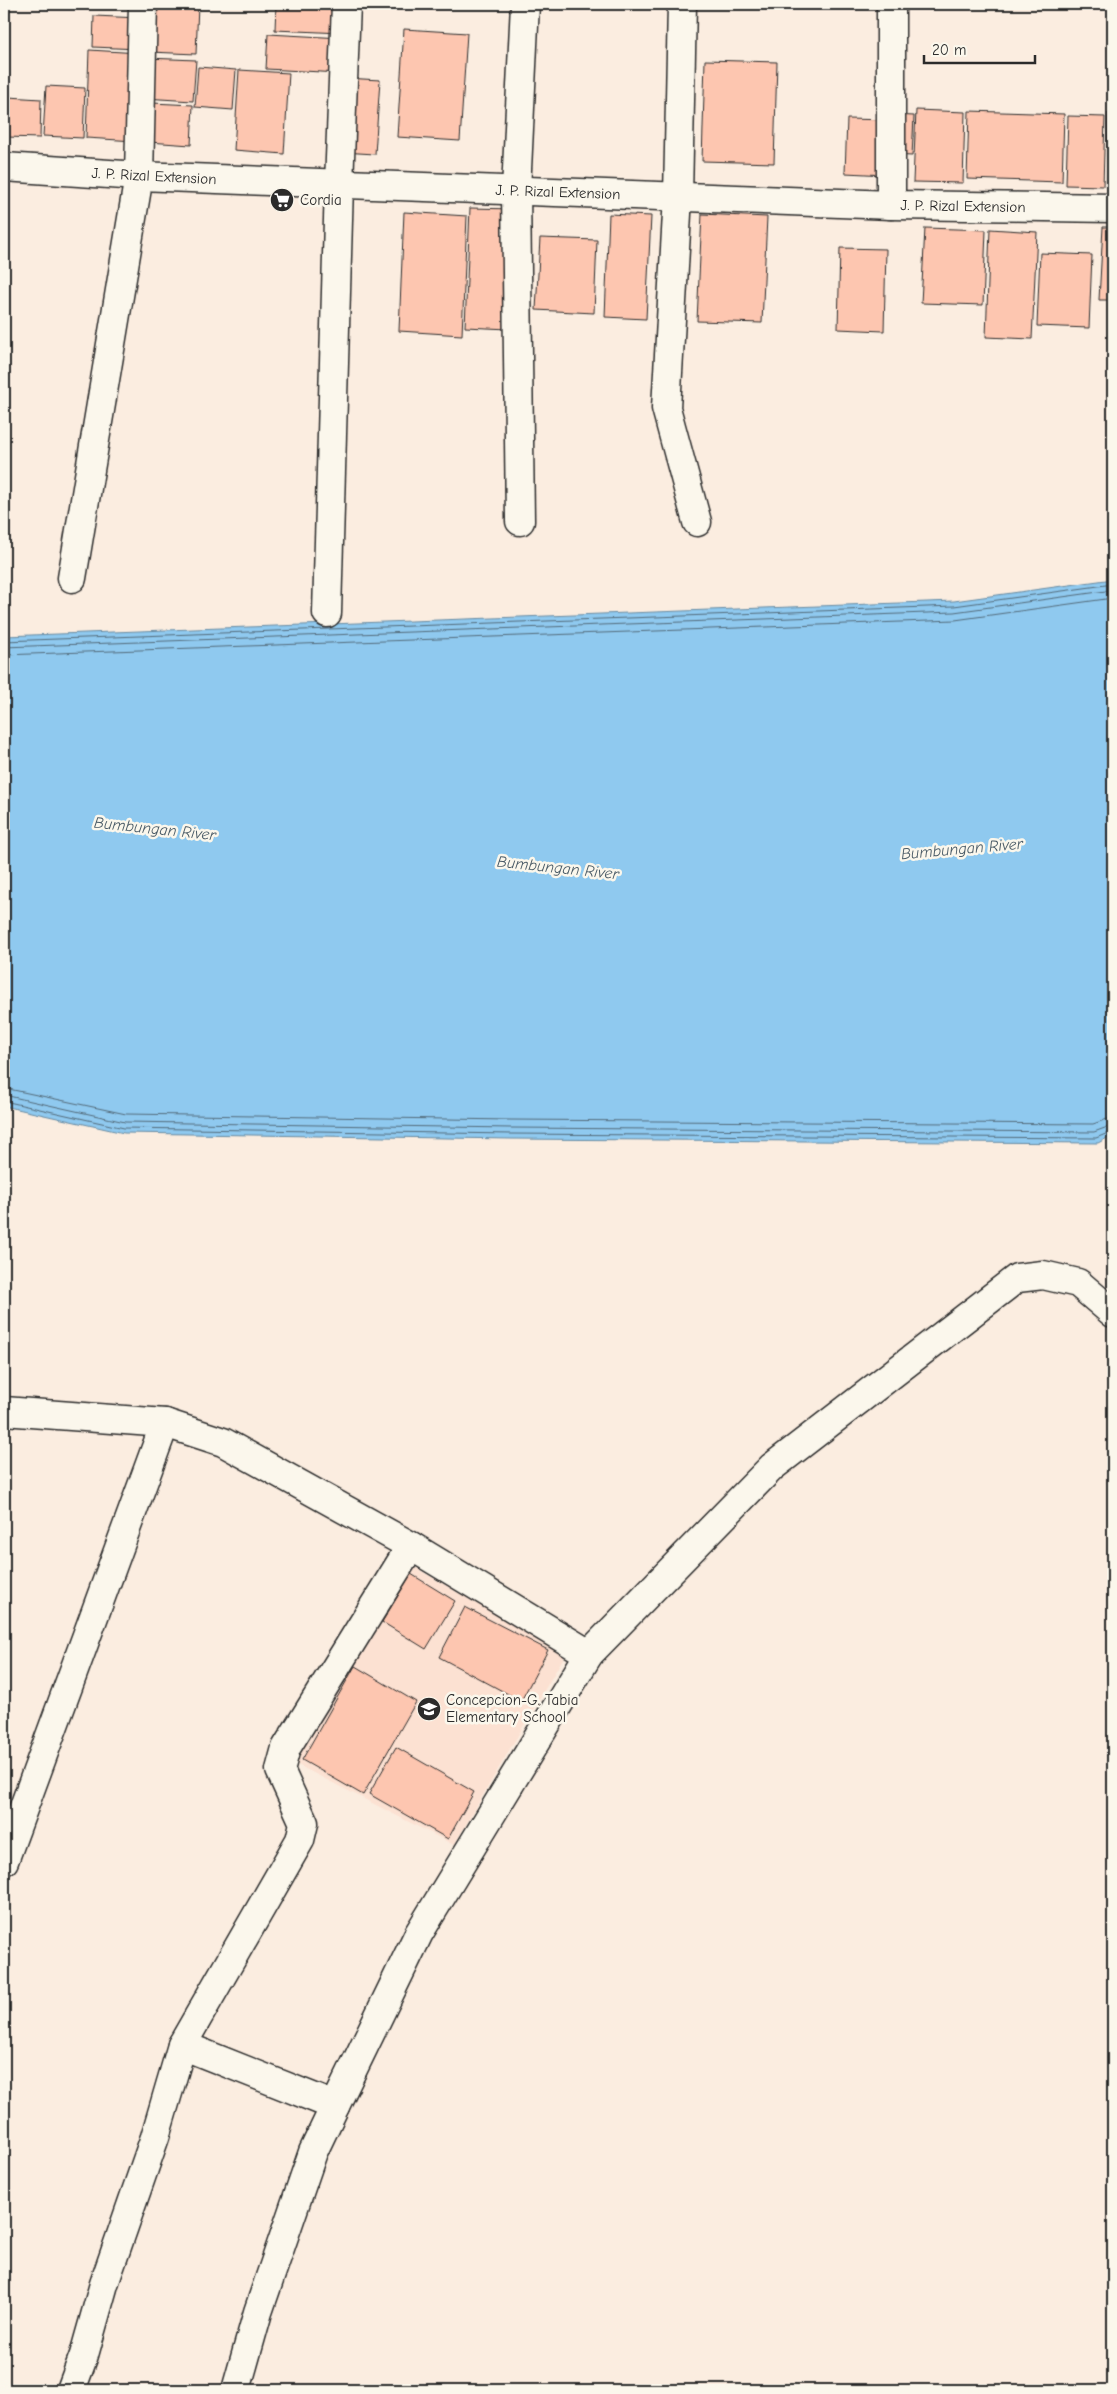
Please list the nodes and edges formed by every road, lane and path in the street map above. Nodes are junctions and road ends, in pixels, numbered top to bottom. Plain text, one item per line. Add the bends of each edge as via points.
1 (143, 4) edge
2 (346, 4) edge
3 (525, 4) edge
4 (682, 4) edge
5 (891, 4) edge
6 (4, 167) edge
7 (138, 176) junction
8 (339, 184) junction
9 (516, 190) junction
10 (678, 196) junction
11 (891, 206) junction
12 (1113, 208) edge
13 (520, 522) dead end
14 (697, 522) dead end
15 (72, 578) dead end
16 (327, 613) dead end
17 (1113, 1313) edge
18 (4, 1411) edge
19 (164, 1423) junction
20 (411, 1546) junction
21 (589, 1654) junction
22 (4, 1861) edge
23 (182, 2045) junction
24 (335, 2106) junction
25 (71, 2390) edge
26 (236, 2390) edge

1 - 7 street
2 - 8 street
3 - 9 street
4 - 10 street
5 - 11 street
6 - 7 street, J. P. Rizal Extension
7 - 8 street, J. P. Rizal Extension
7 - 15 street
8 - 9 street, J. P. Rizal Extension
8 - 16 street
9 - 10 street, J. P. Rizal Extension
9 - 13 street
10 - 11 street, J. P. Rizal Extension
10 - 14 street via 666,408
11 - 12 street, J. P. Rizal Extension
17 - 21 street via 1078,1283 1043,1275 1017,1278 772,1467
18 - 19 street
19 - 20 street via 223,1442
19 - 22 street
20 - 21 street
20 - 23 street via 286,1748 280,1770 304,1823 300,1840
21 - 24 street via 419,1933
23 - 24 street
23 - 25 street
24 - 26 street via 313,2152 258,2312

